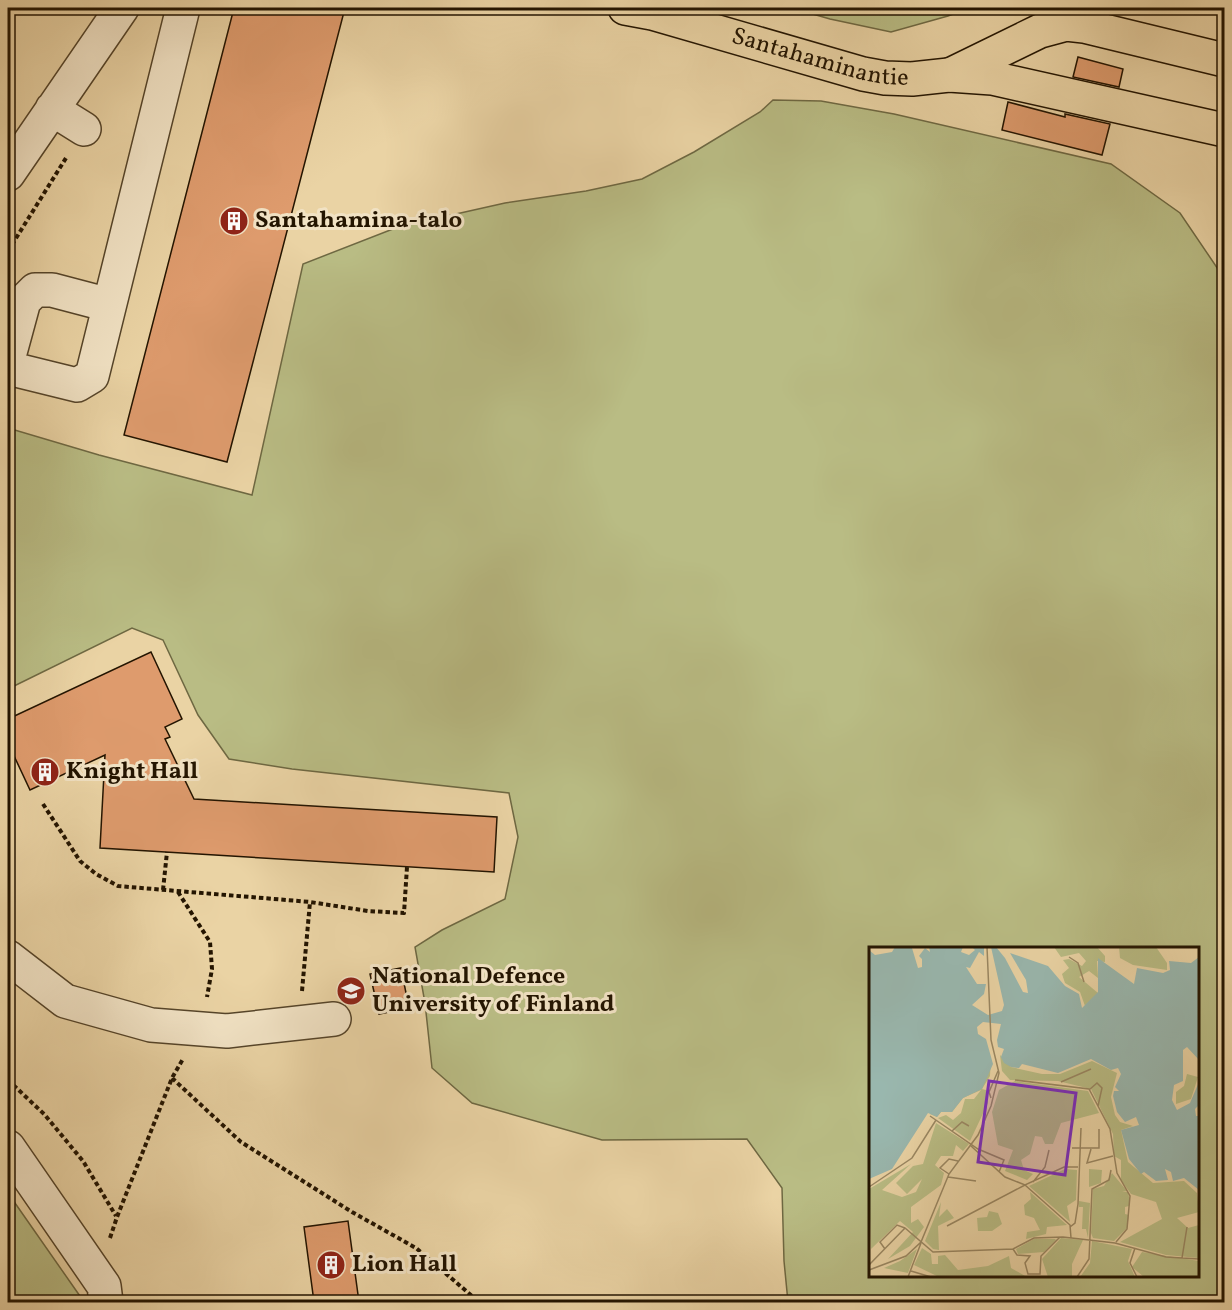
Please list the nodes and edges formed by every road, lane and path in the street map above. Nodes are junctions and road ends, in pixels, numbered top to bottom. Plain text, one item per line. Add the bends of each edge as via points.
1 (122, 8) edge
2 (183, 8) edge
3 (625, 8) edge
4 (1224, 60) edge
5 (949, 75) junction
6 (52, 109) junction
7 (84, 129) joint
8 (1224, 130) edge
9 (8, 174) edge
10 (8, 251) edge
11 (109, 305) junction
12 (8, 360) edge
13 (8, 368) edge
14 (43, 804) dead end
15 (167, 852) dead end
16 (407, 867) dead end
17 (163, 890) junction
18 (178, 892) junction
19 (310, 902) junction
20 (8, 957) edge
21 (334, 1019) dead end
22 (298, 1021) junction
23 (201, 1029) junction
24 (172, 1078) junction
25 (8, 1080) edge
26 (8, 1147) edge
27 (117, 1217) junction
28 (105, 1294) edge
29 (479, 1302) edge

1 - 6 street
2 - 11 street
3 - 5 main road, Santahaminantie via 863,74 912,79
4 - 5 main road, Santahaminantie via 1066,24 1040,31
5 - 8 main road, Santahaminantie via 1026,84
6 - 7 street
6 - 9 street
7 - 10 path
11 - 12 street via 52,290 35,290 24,301
11 - 13 street via 92,376 77,385
14 - 17 path via 80,861 96,874 118,886
15 - 17 path
16 - 19 path via 404,914
17 - 18 path
18 - 19 path
18 - 23 path via 210,942 213,969
19 - 22 path
20 - 23 street via 65,1000 151,1025
21 - 22 street
22 - 23 street via 227,1030
23 - 24 path
24 - 27 path
24 - 29 path via 241,1142 416,1248
25 - 27 path via 44,1114 83,1161
26 - 28 street
27 - 28 path via 109,1242

